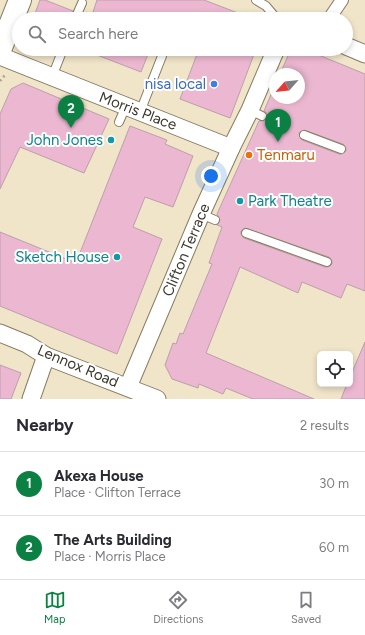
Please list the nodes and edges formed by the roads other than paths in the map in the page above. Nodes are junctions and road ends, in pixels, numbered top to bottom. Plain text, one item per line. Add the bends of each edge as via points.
1 (20, 0) edge
2 (256, 0) edge
3 (342, 0) edge
4 (82, 3) dead end
5 (15, 12) edge
6 (78, 12) edge
7 (271, 12) edge
8 (334, 12) edge
9 (12, 20) edge
10 (353, 49) edge
11 (0, 50) edge
12 (365, 54) edge
13 (0, 56) edge
14 (60, 56) edge
15 (162, 56) dead end
16 (274, 56) edge
17 (52, 77) junction
18 (133, 109) junction
19 (119, 122) dead end
20 (304, 135) dead end
21 (231, 148) junction
22 (341, 149) dead end
23 (246, 233) dead end
24 (327, 262) dead end
25 (0, 333) edge
26 (46, 356) junction
27 (128, 387) junction
28 (30, 399) edge
29 (157, 399) edge

1 - 5 main road
2 - 7 lane
3 - 8 street
4 - 6 lane
9 - 11 main road
10 - 12 street
13 - 17 street, Morris Place
14 - 17 lane
15 - 18 lane
16 - 21 street, Clifton Terrace via 256,113
17 - 18 street, Morris Place
18 - 19 lane
18 - 21 street, Morris Place
20 - 22 lane
21 - 27 street, Clifton Terrace via 208,217
23 - 24 lane
25 - 26 street, Lennox Road via 27,344
26 - 27 street, Lennox Road
26 - 28 street
27 - 29 street, Lennox Road

